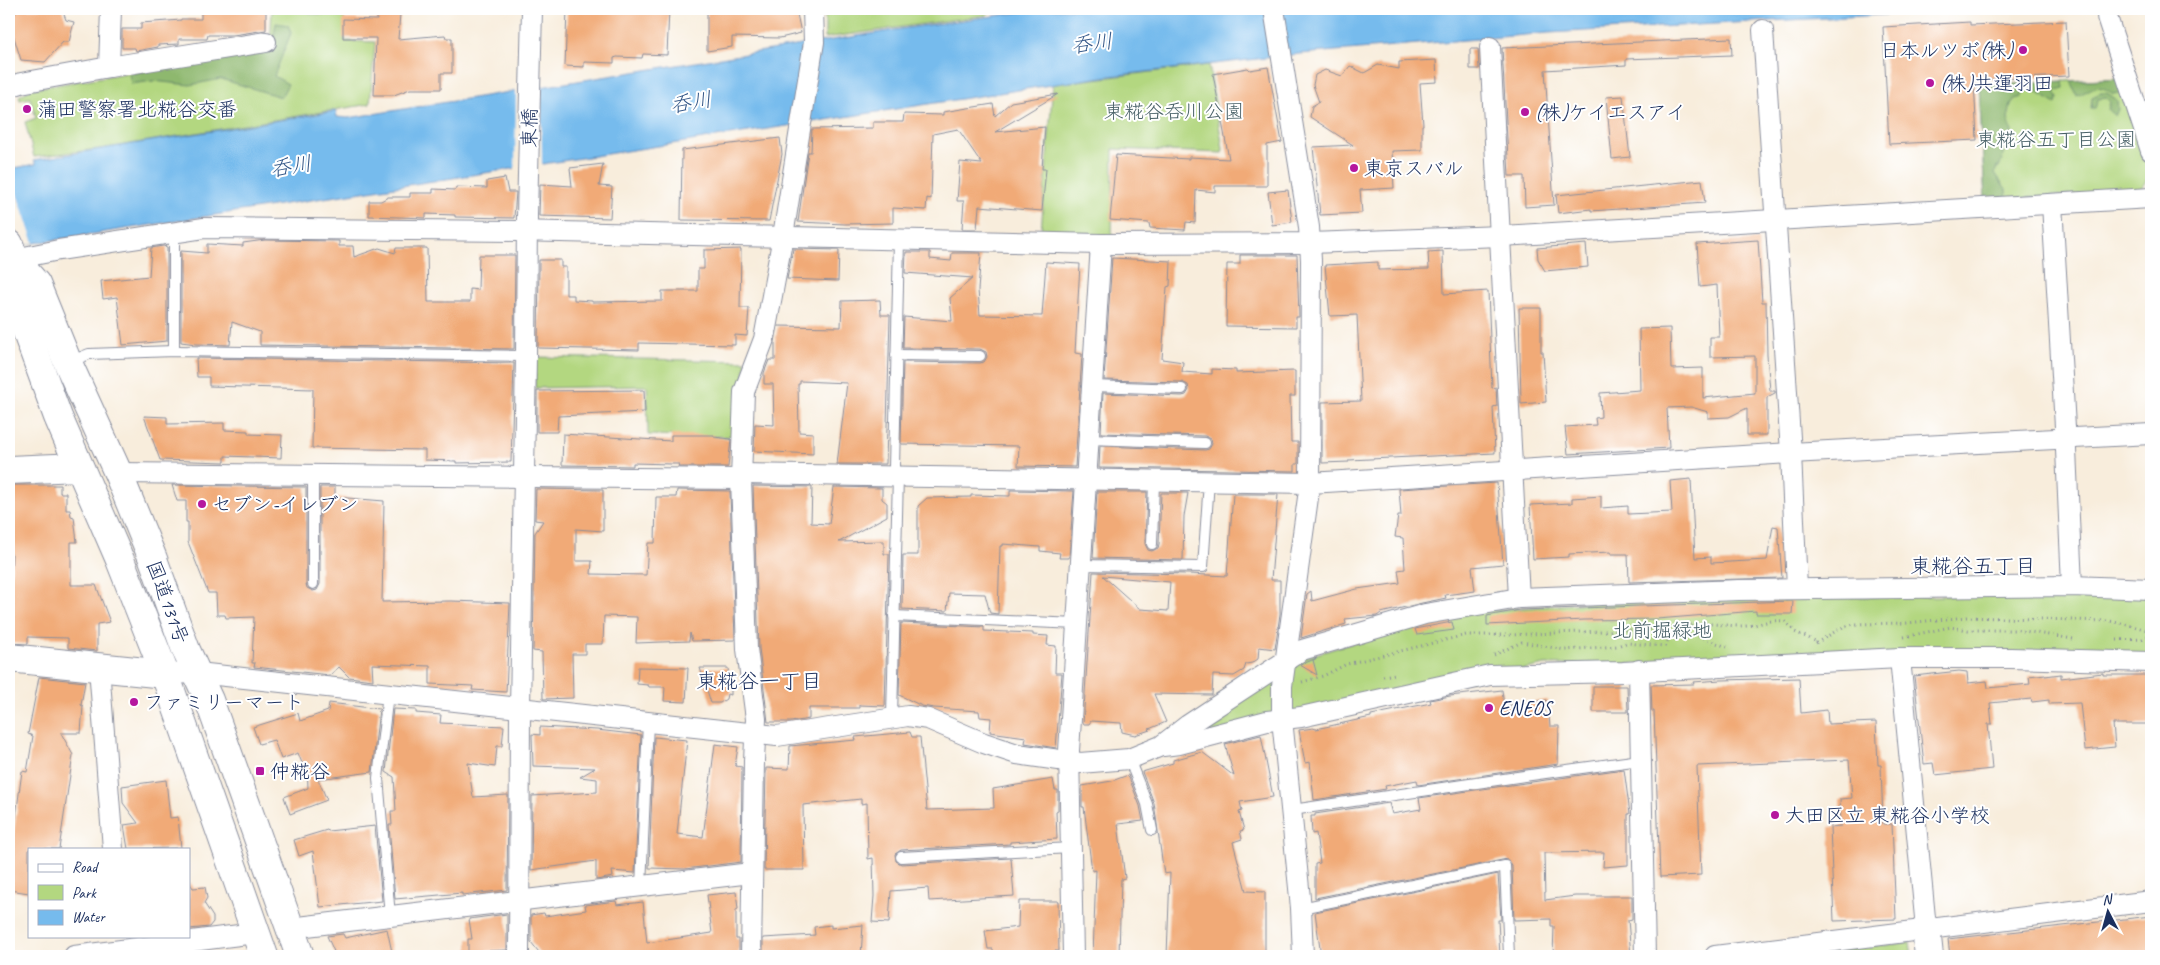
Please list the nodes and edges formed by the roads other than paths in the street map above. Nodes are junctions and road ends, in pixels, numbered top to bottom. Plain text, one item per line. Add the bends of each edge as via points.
1 (110, 9) edge
2 (532, 9) edge
3 (813, 9) edge
4 (1274, 9) edge
5 (2107, 17) dead end
6 (1763, 30) dead end
7 (266, 42) dead end
8 (1490, 48) dead end
9 (109, 67) junction
10 (9, 87) edge
11 (2151, 151) edge
12 (2151, 198) edge
13 (2052, 204) junction
14 (1775, 221) junction
15 (527, 232) junction
16 (174, 234) junction
17 (783, 236) junction
18 (1501, 236) junction
19 (899, 239) junction
20 (1310, 243) junction
21 (1101, 244) junction
22 (11, 250) edge
23 (174, 351) junction
24 (896, 355) junction
25 (526, 356) junction
26 (980, 356) dead end
27 (68, 363) junction
28 (1092, 386) junction
29 (1182, 389) dead end
30 (2151, 434) edge
31 (2065, 438) junction
32 (1088, 439) junction
33 (1205, 443) dead end
34 (1790, 453) junction
35 (79, 467) junction
36 (9, 470) edge
37 (1511, 471) junction
38 (118, 473) junction
39 (313, 475) junction
40 (898, 476) junction
41 (741, 477) junction
42 (524, 478) junction
43 (1086, 480) junction
44 (1154, 481) junction
45 (1208, 481) junction
46 (1310, 483) junction
47 (1152, 544) dead end
48 (1080, 565) junction
49 (313, 584) dead end
50 (2072, 586) junction
51 (1797, 589) junction
52 (2151, 589) edge
53 (1519, 598) junction
54 (894, 616) junction
55 (1077, 624) junction
56 (1900, 649) junction
57 (9, 658) edge
58 (1286, 660) junction
59 (2151, 662) edge
60 (99, 667) junction
61 (1639, 670) junction
62 (198, 673) junction
63 (166, 674) junction
64 (388, 694) junction
65 (520, 708) junction
66 (892, 717) junction
67 (1282, 719) junction
68 (648, 722) junction
69 (754, 733) junction
70 (1161, 746) junction
71 (1129, 759) junction
72 (1640, 760) junction
73 (1068, 762) junction
74 (1292, 810) junction
75 (1152, 830) dead end
76 (114, 848) edge
77 (1071, 848) junction
78 (901, 857) dead end
79 (751, 873) junction
80 (641, 887) junction
81 (520, 901) junction
82 (2151, 901) edge
83 (1301, 908) junction
84 (390, 916) junction
85 (290, 928) junction
86 (1926, 928) junction
87 (260, 945) edge
88 (122, 948) edge
89 (74, 956) edge
90 (300, 956) edge
91 (519, 956) edge
92 (751, 956) edge
93 (1073, 956) edge
94 (1303, 956) edge
95 (1510, 956) edge
96 (1644, 956) edge
97 (1715, 956) edge
98 (1929, 956) edge

1 - 9 street
2 - 15 street, 東橋
3 - 17 street via 814,42
4 - 20 street
5 - 11 street
6 - 14 street
7 - 9 street
8 - 18 street
9 - 10 street
12 - 13 street
13 - 14 street
13 - 31 street
14 - 18 street
14 - 34 street
15 - 16 street via 204,228
15 - 17 street
15 - 25 street, 東橋
16 - 22 street via 59,250
16 - 23 lane
17 - 19 street
17 - 41 street via 764,339 744,392
18 - 20 street
18 - 37 street
19 - 21 street
19 - 24 lane
20 - 21 street
20 - 46 street
21 - 28 street
22 - 27 main road, 国道131号 via 36,284
22 - 35 main road, 国道131号 via 12,292
23 - 25 lane
23 - 27 lane via 89,354
24 - 26 lane
24 - 40 lane via 894,468
25 - 42 street, 東橋
27 - 38 main road, 国道131号
28 - 29 lane
28 - 32 street
30 - 31 street
31 - 34 street
31 - 50 street
32 - 33 lane
32 - 43 street
34 - 37 street
34 - 51 street
35 - 36 main road
35 - 63 main road, 国道131号
37 - 46 street
37 - 53 street
38 - 39 street
38 - 62 main road, 国道131号 via 186,650
39 - 42 street
39 - 49 lane
40 - 41 street
40 - 43 street
40 - 54 lane
41 - 42 street
41 - 69 street via 747,649 756,718
42 - 65 street, 東橋
43 - 44 street
43 - 48 street
44 - 45 street
44 - 47 lane
45 - 46 street
45 - 48 lane via 1203,567
46 - 58 street
48 - 55 street
50 - 51 street
50 - 52 street
51 - 53 street
53 - 58 street via 1425,614 1302,650
54 - 55 lane
54 - 66 lane
55 - 73 street
56 - 59 street via 2010,658
56 - 61 street
56 - 86 street
57 - 60 main road
58 - 67 street
58 - 70 street
60 - 63 main road
60 - 76 street
61 - 67 street via 1490,675
61 - 72 street
62 - 63 street
62 - 64 street
62 - 85 main road, 国道131号
63 - 87 main road, 国道131号
64 - 65 street
64 - 84 lane via 378,778
65 - 68 street
65 - 81 street, 東橋
66 - 69 street via 777,736
66 - 73 street via 928,719 1017,754
67 - 70 street
67 - 74 street
68 - 69 street
68 - 80 lane
69 - 79 street
70 - 71 street
71 - 73 street
71 - 75 lane via 1147,804
72 - 74 lane
72 - 96 street
73 - 77 street
74 - 83 street
77 - 78 lane
77 - 93 street
79 - 80 street
79 - 92 street
80 - 81 street
81 - 84 street
81 - 91 street, 東橋
82 - 86 street
83 - 94 street
83 - 95 lane via 1505,866
84 - 85 street
85 - 90 main road, 国道131号
86 - 97 street
86 - 98 main road
87 - 88 street
88 - 89 street

